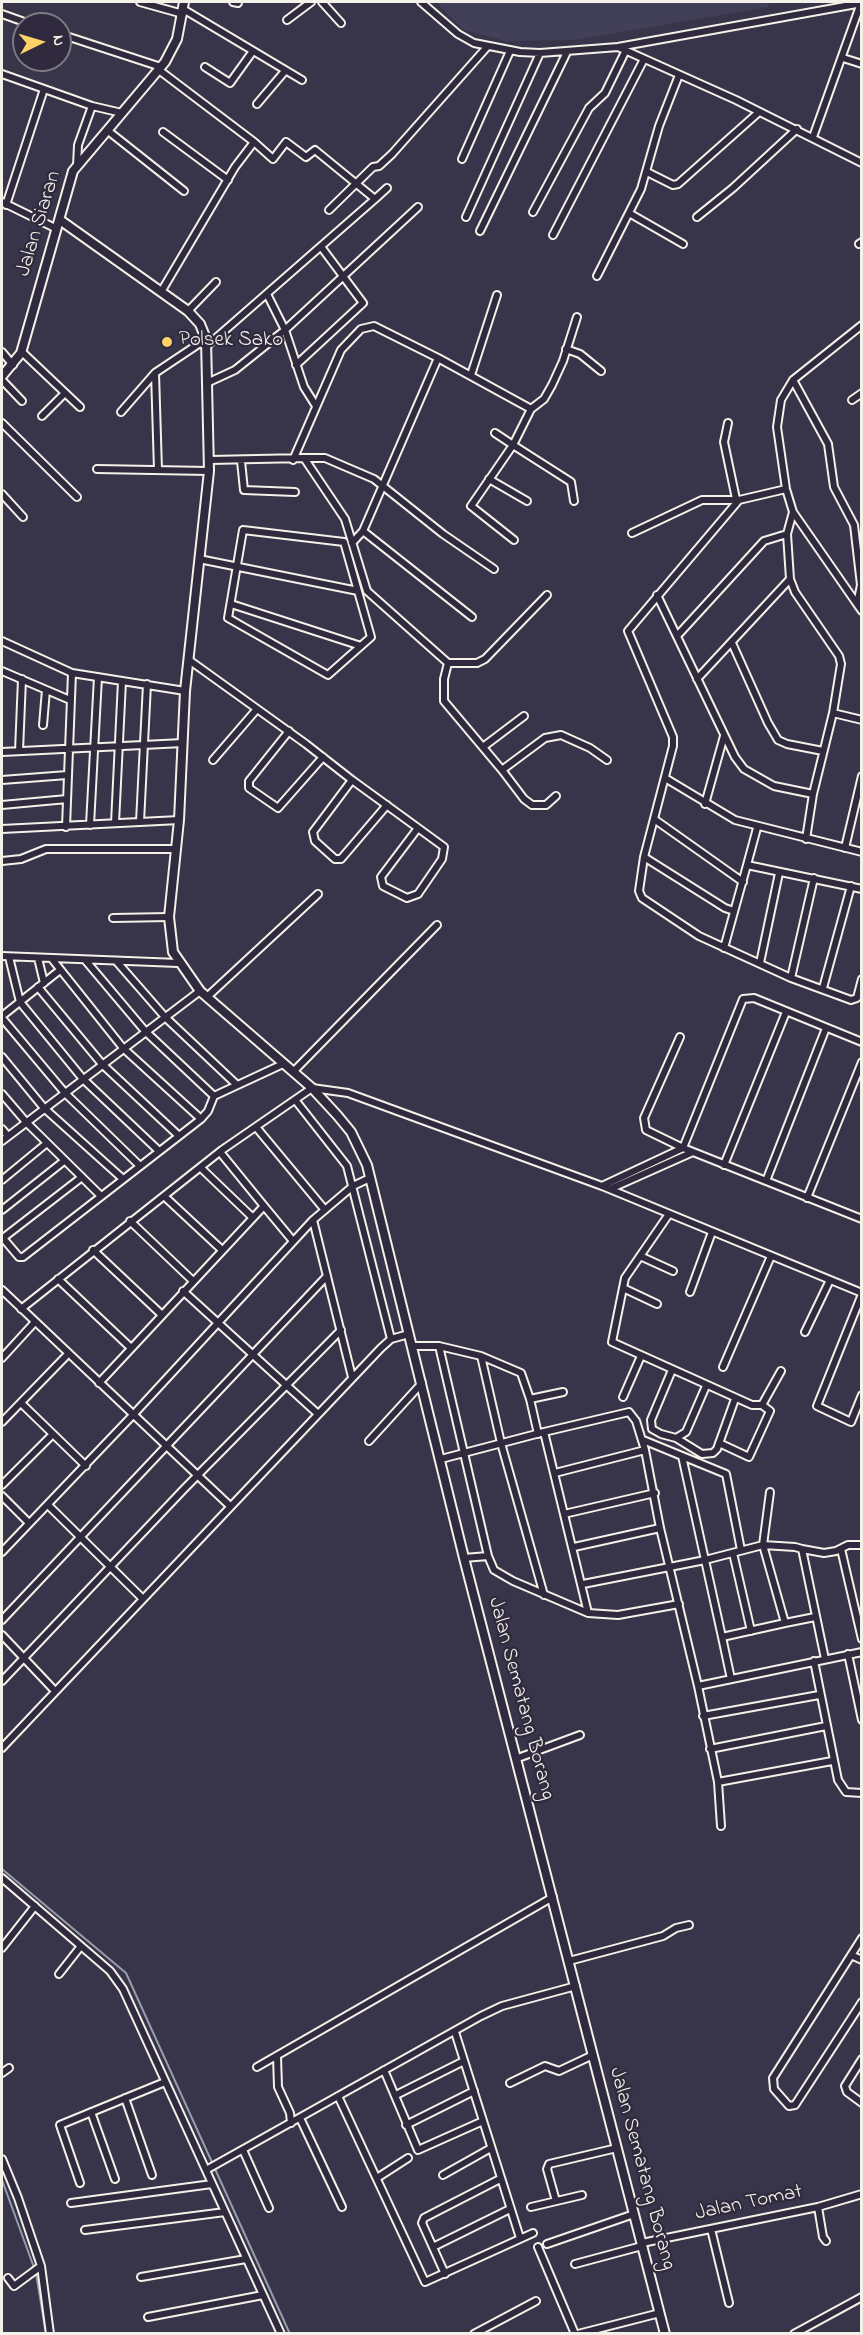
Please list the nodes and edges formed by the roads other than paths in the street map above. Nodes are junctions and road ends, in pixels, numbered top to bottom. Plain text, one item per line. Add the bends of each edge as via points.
1 (140, 2) edge
2 (311, 2) edge
3 (322, 2) edge
4 (421, 2) edge
5 (824, 2) edge
6 (851, 3) edge
7 (861, 3) edge
8 (184, 8) edge
9 (823, 10) junction
10 (287, 20) dead end
11 (341, 23) dead end
12 (72, 38) edge
13 (486, 47) junction
14 (618, 47) junction
15 (253, 51) junction
16 (510, 51) junction
17 (567, 52) junction
18 (625, 52) junction
19 (540, 53) junction
20 (843, 58) junction
21 (643, 61) junction
22 (861, 64) edge
23 (205, 67) dead end
24 (160, 69) junction
25 (285, 70) junction
26 (2, 74) edge
27 (679, 75) junction
28 (302, 80) dead end
29 (44, 89) junction
30 (257, 104) dead end
31 (92, 106) junction
32 (759, 112) junction
33 (122, 113) junction
34 (797, 129) junction
35 (106, 130) junction
36 (163, 132) dead end
37 (813, 137) junction
38 (254, 142) junction
39 (462, 159) dead end
40 (861, 163) edge
41 (77, 166) junction
42 (647, 172) junction
43 (228, 180) junction
44 (357, 182) junction
45 (387, 188) dead end
46 (184, 191) dead end
47 (375, 199) junction
48 (4, 203) edge
49 (418, 207) dead end
50 (329, 210) dead end
51 (533, 212) dead end
52 (629, 213) junction
53 (466, 217) dead end
54 (697, 217) dead end
55 (58, 224) junction
56 (480, 231) dead end
57 (553, 236) dead end
58 (683, 244) dead end
59 (322, 248) junction
60 (597, 276) dead end
61 (342, 278) junction
62 (216, 282) dead end
63 (161, 292) junction
64 (267, 294) junction
65 (497, 295) dead end
66 (188, 311) junction
67 (577, 317) dead end
68 (861, 325) edge
69 (285, 330) junction
70 (207, 342) junction
71 (566, 349) junction
72 (21, 351) junction
73 (2, 352) edge
74 (438, 358) junction
75 (13, 364) junction
76 (296, 365) junction
77 (601, 371) dead end
78 (155, 373) junction
79 (471, 375) junction
80 (2, 378) edge
81 (793, 380) junction
82 (208, 382) junction
83 (65, 393) junction
84 (861, 393) edge
85 (852, 400) dead end
86 (22, 401) dead end
87 (316, 406) junction
88 (80, 407) dead end
89 (531, 409) junction
90 (121, 412) dead end
91 (42, 416) dead end
92 (2, 423) edge
93 (728, 423) dead end
94 (495, 433) dead end
95 (513, 445) junction
96 (304, 458) junction
97 (210, 460) junction
98 (293, 460) junction
99 (241, 461) junction
100 (97, 469) dead end
101 (158, 470) junction
102 (209, 471) junction
103 (489, 479) junction
104 (384, 486) junction
105 (786, 489) junction
106 (295, 492) dead end
107 (2, 494) edge
108 (77, 497) dead end
109 (737, 499) junction
110 (527, 501) dead end
111 (574, 501) dead end
112 (793, 512) junction
113 (23, 517) dead end
114 (363, 531) junction
115 (632, 533) dead end
116 (787, 534) junction
117 (514, 540) dead end
118 (352, 543) junction
119 (199, 559) junction
120 (238, 566) junction
121 (494, 570) dead end
122 (790, 579) junction
123 (358, 591) junction
124 (548, 594) dead end
125 (657, 595) junction
126 (231, 604) junction
127 (857, 604) junction
128 (861, 611) edge
129 (472, 617) dead end
130 (677, 636) junction
131 (2, 641) edge
132 (732, 643) junction
133 (361, 646) junction
134 (189, 660) junction
135 (448, 663) junction
136 (2, 671) edge
137 (72, 673) junction
138 (98, 677) junction
139 (22, 679) junction
140 (697, 679) junction
141 (122, 681) junction
142 (147, 684) junction
143 (46, 690) junction
144 (184, 691) junction
145 (70, 700) junction
146 (256, 709) junction
147 (833, 713) junction
148 (524, 716) dead end
149 (861, 720) edge
150 (43, 725) dead end
151 (289, 732) junction
152 (724, 735) junction
153 (183, 743) junction
154 (144, 745) junction
155 (119, 746) junction
156 (95, 747) junction
157 (483, 747) junction
158 (68, 748) junction
159 (19, 751) junction
160 (823, 751) junction
161 (2, 752) edge
162 (323, 757) junction
163 (213, 760) dead end
164 (607, 760) dead end
165 (502, 770) junction
166 (67, 775) junction
167 (861, 776) edge
168 (665, 778) junction
169 (2, 780) edge
170 (352, 780) junction
171 (813, 794) junction
172 (556, 796) dead end
173 (67, 799) junction
174 (705, 804) junction
175 (2, 805) edge
176 (387, 805) junction
177 (654, 819) junction
178 (179, 820) junction
179 (140, 822) junction
180 (116, 823) junction
181 (90, 825) junction
182 (66, 827) junction
183 (418, 828) junction
184 (757, 828) junction
185 (2, 829) edge
186 (806, 839) junction
187 (845, 848) junction
188 (176, 849) junction
189 (861, 852) edge
190 (644, 857) junction
191 (2, 861) edge
192 (747, 865) junction
193 (779, 873) junction
194 (814, 878) junction
195 (743, 882) junction
196 (851, 886) junction
197 (861, 889) edge
198 (318, 894) dead end
199 (734, 911) junction
200 (169, 917) junction
201 (113, 918) dead end
202 (437, 925) dead end
203 (724, 948) junction
204 (5, 956) edge
205 (38, 958) junction
206 (52, 959) junction
207 (86, 961) junction
208 (117, 962) junction
209 (178, 963) junction
210 (760, 963) junction
211 (60, 970) junction
212 (791, 978) junction
213 (861, 979) edge
214 (41, 985) junction
215 (823, 988) junction
216 (200, 991) junction
217 (207, 997) junction
218 (20, 1002) junction
219 (786, 1012) junction
220 (2, 1017) edge
221 (165, 1017) junction
222 (826, 1028) junction
223 (146, 1031) junction
224 (680, 1037) dead end
225 (861, 1042) edge
226 (123, 1048) junction
227 (2, 1057) edge
228 (861, 1062) edge
229 (102, 1064) junction
230 (283, 1064) junction
231 (293, 1072) junction
232 (83, 1079) junction
233 (237, 1085) junction
234 (312, 1088) junction
235 (65, 1093) junction
236 (2, 1094) edge
237 (214, 1096) junction
238 (296, 1101) junction
239 (44, 1108) junction
240 (201, 1119) junction
241 (26, 1122) junction
242 (256, 1126) junction
243 (2, 1129) edge
244 (179, 1136) junction
245 (4, 1138) edge
246 (47, 1143) junction
247 (683, 1149) junction
248 (159, 1151) junction
249 (220, 1152) junction
250 (693, 1152) junction
251 (64, 1161) junction
252 (724, 1165) junction
253 (140, 1166) junction
254 (201, 1168) junction
255 (82, 1177) junction
256 (370, 1178) junction
257 (123, 1179) junction
258 (2, 1180) edge
259 (766, 1181) junction
260 (353, 1186) junction
261 (602, 1186) junction
262 (610, 1189) junction
263 (101, 1196) junction
264 (164, 1196) junction
265 (807, 1198) junction
266 (264, 1206) junction
267 (2, 1209) edge
268 (325, 1210) junction
269 (669, 1214) junction
270 (252, 1217) junction
271 (861, 1219) edge
272 (313, 1220) junction
273 (130, 1221) junction
274 (712, 1232) junction
275 (2, 1237) edge
276 (293, 1241) junction
277 (93, 1250) junction
278 (222, 1250) junction
279 (639, 1256) junction
280 (771, 1256) junction
281 (672, 1271) dead end
282 (327, 1276) junction
283 (58, 1279) junction
284 (830, 1280) junction
285 (193, 1281) junction
286 (623, 1288) junction
287 (2, 1290) edge
288 (183, 1291) junction
289 (690, 1292) dead end
290 (861, 1293) edge
291 (657, 1304) dead end
292 (21, 1309) junction
293 (162, 1315) junction
294 (219, 1322) junction
295 (34, 1323) junction
296 (341, 1330) junction
297 (805, 1332) dead end
298 (409, 1334) junction
299 (391, 1339) junction
300 (415, 1345) junction
301 (439, 1346) junction
302 (131, 1348) junction
303 (68, 1354) junction
304 (2, 1355) edge
305 (254, 1355) junction
306 (481, 1356) junction
307 (641, 1356) junction
308 (723, 1367) dead end
309 (672, 1370) junction
310 (781, 1371) dead end
311 (352, 1377) junction
312 (99, 1383) junction
313 (422, 1383) junction
314 (706, 1386) junction
315 (287, 1387) junction
316 (563, 1392) dead end
317 (861, 1395) edge
318 (623, 1397) dead end
319 (530, 1399) junction
320 (735, 1399) junction
321 (21, 1403) junction
322 (762, 1405) junction
323 (318, 1414) junction
324 (134, 1416) junction
325 (2, 1422) edge
326 (541, 1433) junction
327 (52, 1434) junction
328 (676, 1438) junction
329 (643, 1440) junction
330 (369, 1441) dead end
331 (501, 1443) junction
332 (719, 1443) junction
333 (168, 1448) junction
334 (645, 1450) junction
335 (462, 1454) junction
336 (682, 1456) junction
337 (444, 1458) junction
338 (86, 1466) junction
339 (555, 1473) junction
340 (197, 1475) junction
341 (2, 1485) edge
342 (770, 1491) dead end
343 (655, 1493) junction
344 (2, 1496) edge
345 (48, 1505) junction
346 (230, 1506) junction
347 (564, 1514) junction
348 (29, 1523) junction
349 (660, 1528) junction
350 (80, 1538) junction
351 (763, 1545) junction
352 (861, 1545) edge
353 (574, 1547) junction
354 (841, 1549) junction
355 (741, 1550) junction
356 (802, 1550) junction
357 (2, 1552) edge
358 (733, 1553) junction
359 (486, 1556) junction
360 (468, 1557) junction
361 (705, 1560) junction
362 (669, 1565) junction
363 (110, 1568) junction
364 (583, 1584) junction
365 (544, 1595) junction
366 (143, 1599) junction
367 (679, 1604) junction
368 (588, 1613) junction
369 (815, 1617) junction
370 (2, 1620) edge
371 (785, 1623) junction
372 (751, 1631) junction
373 (2, 1635) edge
374 (722, 1637) junction
375 (861, 1639) edge
376 (861, 1652) edge
377 (848, 1654) junction
378 (23, 1659) junction
379 (825, 1659) junction
380 (814, 1661) junction
381 (730, 1679) junction
382 (2, 1681) edge
383 (698, 1686) junction
384 (55, 1691) junction
385 (819, 1695) junction
386 (704, 1716) junction
387 (861, 1720) edge
388 (826, 1726) junction
389 (580, 1735) dead end
390 (2, 1748) edge
391 (710, 1749) junction
392 (518, 1758) junction
393 (832, 1761) junction
394 (718, 1782) junction
395 (861, 1793) edge
396 (721, 1826) dead end
397 (2, 1878) edge
398 (553, 1897) junction
399 (35, 1906) junction
400 (689, 1925) dead end
401 (861, 1938) edge
402 (81, 1946) junction
403 (2, 1948) edge
404 (851, 1955) junction
405 (573, 1960) junction
406 (861, 1960) edge
407 (58, 1974) dead end
408 (576, 1986) junction
409 (861, 2002) edge
410 (455, 2032) junction
411 (593, 2055) junction
412 (277, 2056) junction
413 (861, 2059) edge
414 (464, 2061) junction
415 (257, 2067) dead end
416 (9, 2068) dead end
417 (384, 2070) junction
418 (2, 2073) edge
419 (165, 2082) junction
420 (510, 2083) dead end
421 (474, 2091) junction
422 (396, 2095) junction
423 (338, 2096) junction
424 (125, 2098) junction
425 (861, 2103) edge
426 (91, 2112) junction
427 (300, 2118) junction
428 (483, 2121) junction
429 (291, 2123) junction
430 (406, 2125) junction
431 (491, 2148) junction
432 (617, 2148) junction
433 (243, 2150) junction
434 (408, 2158) dead end
435 (2, 2159) edge
436 (208, 2169) junction
437 (152, 2175) dead end
438 (443, 2175) dead end
439 (377, 2178) junction
440 (115, 2179) dead end
441 (500, 2179) junction
442 (80, 2183) dead end
443 (212, 2184) junction
444 (861, 2194) edge
445 (582, 2195) dead end
446 (556, 2201) junction
447 (71, 2203) dead end
448 (818, 2206) junction
449 (342, 2207) dead end
450 (531, 2207) dead end
451 (269, 2208) dead end
452 (510, 2209) junction
453 (225, 2212) junction
454 (634, 2214) junction
455 (711, 2229) junction
456 (85, 2230) dead end
457 (533, 2233) dead end
458 (520, 2238) junction
459 (826, 2241) dead end
460 (547, 2244) dead end
461 (642, 2245) junction
462 (433, 2247) junction
463 (538, 2247) dead end
464 (246, 2259) junction
465 (575, 2264) dead end
466 (39, 2267) junction
467 (445, 2274) junction
468 (141, 2277) dead end
469 (8, 2278) dead end
470 (263, 2295) junction
471 (861, 2297) edge
472 (536, 2301) dead end
473 (729, 2303) dead end
474 (660, 2313) junction
475 (148, 2317) dead end
476 (486, 2331) edge
477 (50, 2334) edge
478 (281, 2334) edge
479 (474, 2334) edge
480 (577, 2334) edge
481 (665, 2334) edge
482 (794, 2334) edge

1 - 8 street
2 - 10 street
3 - 11 street
4 - 13 street via 465,39
5 - 9 street
6 - 7 street
6 - 9 street
7 - 20 street
8 - 15 street
8 - 24 street, Jalan Siaran via 174,48
9 - 14 street
12 - 24 street
13 - 16 street
13 - 44 street via 392,154
14 - 17 street
14 - 18 street
15 - 23 street via 229,83
15 - 25 street
16 - 19 street
16 - 39 street
17 - 19 street
17 - 56 street
18 - 21 street
18 - 51 street via 605,93 589,108
19 - 53 street
20 - 22 street
20 - 37 street
21 - 27 street
21 - 57 street
24 - 33 street, Jalan Siaran
24 - 38 street
25 - 28 street
25 - 30 street
26 - 29 street
27 - 32 street
27 - 42 street via 659,126
29 - 31 street
29 - 48 street
31 - 33 street
31 - 41 street via 78,145
32 - 34 street
32 - 42 street via 678,184
33 - 35 street, Jalan Siaran
34 - 37 street
34 - 54 street
35 - 41 street, Jalan Siaran
35 - 46 street
36 - 43 street
37 - 40 street
38 - 43 street
38 - 44 street via 273,159 286,142 306,157 315,150
41 - 55 street, Jalan Siaran
42 - 52 street
43 - 63 street
44 - 47 street
44 - 50 street
45 - 47 street
47 - 59 street
48 - 55 street
49 - 61 street
52 - 58 street
52 - 60 street
55 - 63 street
55 - 72 street, Jalan Siaran
59 - 61 street
59 - 64 street
61 - 69 street
61 - 76 street via 363,303
62 - 66 street
63 - 66 street
64 - 69 street
64 - 70 street
65 - 79 street
66 - 70 street via 200,324
67 - 71 street
68 - 81 street
69 - 76 street
69 - 82 street via 235,370
70 - 78 street
70 - 82 street
71 - 77 street via 580,354
71 - 89 street via 544,399
72 - 75 street, Jalan Siaran
72 - 83 street
73 - 75 street
74 - 79 street
74 - 87 street via 374,326 365,327 341,351
74 - 104 street
75 - 80 street, Jalan Siaran
76 - 87 street
78 - 90 street
78 - 101 street
79 - 89 street
80 - 86 street
81 - 105 street via 781,400 777,427
81 - 127 street via 828,444 834,487 854,525 861,585
82 - 97 street
83 - 88 street
83 - 91 street
84 - 85 street
87 - 98 street
89 - 95 street
92 - 108 street
93 - 109 street via 724,442
94 - 95 street
95 - 103 street
95 - 111 street via 571,482
96 - 98 street
96 - 104 street via 325,458
96 - 118 street via 345,519
97 - 99 street
97 - 102 street
98 - 99 street
99 - 106 street via 243,489
100 - 101 street
101 - 102 street
102 - 119 street
103 - 110 street
103 - 117 street via 471,508
104 - 114 street
104 - 121 street
105 - 109 street
105 - 112 street
107 - 113 street
109 - 115 street via 702,500
109 - 125 street
112 - 116 street
112 - 127 street
114 - 118 street
114 - 129 street
116 - 122 street
116 - 130 street via 764,541
118 - 135 street via 364,585 372,598
119 - 120 street
119 - 134 street
120 - 123 street
120 - 123 street via 243,530 344,542
120 - 126 street
122 - 132 street
122 - 147 street via 839,656
123 - 133 street via 371,637
124 - 135 street via 486,658 477,663
125 - 130 street
125 - 168 street via 628,631 671,728 673,746
126 - 133 street
126 - 133 street via 228,618 328,675
127 - 128 street
130 - 140 street
131 - 137 street
132 - 140 street
132 - 160 street via 778,740
134 - 144 street
134 - 146 street
135 - 157 street via 444,701
136 - 139 street
137 - 138 street
137 - 145 street
138 - 141 street
138 - 156 street
139 - 143 street
139 - 159 street
140 - 152 street
141 - 142 street
141 - 155 street
142 - 144 street
142 - 154 street
143 - 145 street
143 - 150 street
144 - 153 street
145 - 158 street
146 - 151 street
146 - 163 street
147 - 149 street
147 - 160 street
148 - 157 street
151 - 162 street
151 - 162 street via 248,784 278,808
152 - 171 street via 735,757 758,779
152 - 174 street
153 - 154 street
153 - 178 street
154 - 155 street
154 - 179 street
155 - 156 street
155 - 180 street
156 - 158 street
156 - 181 street
157 - 165 street
158 - 159 street
158 - 166 street
159 - 161 street
160 - 171 street
162 - 170 street
164 - 165 street via 561,735 545,738
165 - 172 street via 532,805 546,806
166 - 169 street
166 - 173 street
167 - 187 street
168 - 174 street
168 - 177 street
170 - 176 street
170 - 176 street via 313,832 315,841 335,859 341,859
171 - 186 street
173 - 175 street
173 - 182 street
174 - 184 street
176 - 183 street
177 - 190 street
177 - 195 street
178 - 179 street
178 - 188 street
179 - 180 street
180 - 181 street
181 - 182 street
182 - 185 street
183 - 183 street via 381,877 381,883 394,894 413,898 442,859 445,849
184 - 186 street
184 - 192 street
186 - 187 street
187 - 189 street
188 - 191 street via 46,849 21,860
188 - 200 street
190 - 199 street
190 - 203 street via 639,891 642,898
192 - 193 street
192 - 195 street
193 - 194 street
193 - 210 street
194 - 196 street
194 - 212 street
195 - 199 street
196 - 197 street
196 - 215 street
198 - 217 street
199 - 203 street
200 - 201 street
200 - 209 street
202 - 231 street
203 - 210 street
204 - 205 street
204 - 218 street
205 - 206 street
205 - 214 street
206 - 207 street
206 - 211 street
207 - 208 street
207 - 223 street
208 - 209 street
208 - 221 street
209 - 216 street, Jalan Sematang Borang
210 - 212 street
211 - 214 street
211 - 226 street
212 - 215 street
213 - 215 street via 854,1000
214 - 218 street
214 - 229 street
216 - 217 street, Jalan Sematang Borang
216 - 221 street
217 - 230 street, Jalan Sematang Borang
218 - 220 street
218 - 232 street
219 - 222 street
219 - 247 street via 754,999 743,999
219 - 252 street
220 - 235 street
221 - 223 street
221 - 233 street
222 - 225 street
222 - 259 street
223 - 226 street
223 - 237 street
224 - 247 street via 643,1123 650,1134
226 - 229 street
226 - 240 street
227 - 239 street
228 - 265 street
229 - 232 street
229 - 244 street
230 - 231 street, Jalan Sematang Borang
230 - 233 street
231 - 234 street, Jalan Sematang Borang
232 - 235 street
232 - 248 street
233 - 237 street
234 - 238 street
234 - 256 street, Jalan Sematang Borang via 351,1132
234 - 261 street via 348,1093
235 - 239 street
235 - 253 street
236 - 241 street
237 - 240 street
238 - 242 street
238 - 260 street via 342,1158
239 - 241 street
239 - 257 street
240 - 244 street
241 - 245 street
241 - 246 street
242 - 249 street
242 - 268 street
243 - 245 street
244 - 248 street
246 - 251 street
246 - 258 street
247 - 250 street
247 - 261 street
248 - 253 street
249 - 254 street
249 - 266 street
250 - 252 street
250 - 262 street
251 - 255 street
251 - 267 street
252 - 259 street
253 - 257 street
254 - 264 street
254 - 270 street
255 - 263 street
255 - 275 street
256 - 260 street
256 - 298 street, Jalan Sematang Borang
257 - 263 street
259 - 265 street
260 - 268 street
260 - 299 street
261 - 262 street
262 - 269 street
263 - 275 street via 23,1257
264 - 273 street
264 - 278 street
265 - 271 street
266 - 270 street
266 - 276 street
268 - 272 street
269 - 274 street
269 - 279 street
270 - 278 street
272 - 276 street
272 - 282 street
273 - 277 street
273 - 285 street
274 - 280 street
274 - 289 street
276 - 294 street
277 - 283 street
277 - 293 street
278 - 285 street
279 - 281 street
279 - 286 street
280 - 284 street
280 - 308 street
282 - 296 street
282 - 305 street
283 - 292 street
283 - 302 street
284 - 290 street
284 - 297 street
285 - 288 street
286 - 291 street
286 - 307 street via 612,1342
287 - 292 street
288 - 293 street
288 - 294 street
290 - 317 street via 816,1406 851,1422
292 - 295 street
293 - 302 street
294 - 305 street
294 - 324 street
295 - 303 street
295 - 304 street
296 - 311 street
296 - 315 street
298 - 299 street
298 - 300 street, Jalan Sematang Borang
299 - 311 street
300 - 301 street
300 - 313 street, Jalan Sematang Borang
301 - 306 street
301 - 335 street
302 - 312 street
303 - 312 street
303 - 321 street
305 - 315 street
305 - 333 street
306 - 319 street via 521,1373
306 - 331 street
307 - 309 street
307 - 318 street
309 - 314 street
309 - 328 street via 659,1395 651,1425 661,1434
310 - 322 street
311 - 323 street
312 - 324 street
313 - 330 street
313 - 337 street, Jalan Sematang Borang
314 - 320 street
314 - 328 street via 686,1432
315 - 323 street
315 - 340 street
316 - 319 street
319 - 326 street
320 - 322 street
320 - 332 street
321 - 325 street
321 - 327 street
322 - 332 street via 770,1411 749,1457
323 - 346 street
324 - 333 street
324 - 338 street
326 - 329 street via 629,1412
326 - 331 street
326 - 339 street
327 - 338 street
327 - 341 street
328 - 332 street via 706,1455 713,1453
329 - 334 street
329 - 336 street
331 - 335 street
331 - 365 street
333 - 340 street
333 - 350 street
334 - 339 street
334 - 343 street
335 - 337 street
335 - 359 street
336 - 355 street via 726,1474
336 - 361 street
337 - 360 street, Jalan Sematang Borang
338 - 345 street
339 - 347 street
340 - 346 street
340 - 363 street
342 - 351 street
343 - 347 street
343 - 349 street
344 - 348 street
345 - 348 street
345 - 350 street
346 - 366 street
347 - 353 street
348 - 357 street
349 - 353 street
349 - 362 street
350 - 363 street
350 - 370 street
351 - 355 street
351 - 356 street
351 - 371 street
352 - 354 street
353 - 364 street
354 - 356 street via 824,1553
354 - 375 street
355 - 358 street
356 - 369 street
358 - 361 street
358 - 372 street
359 - 360 street
359 - 365 street via 496,1571
360 - 392 street, Jalan Sematang Borang
361 - 362 street
361 - 374 street
362 - 364 street
362 - 367 street
363 - 366 street
363 - 378 street
364 - 368 street
365 - 368 street
366 - 384 street
367 - 368 street via 618,1615
367 - 383 street
369 - 371 street
369 - 379 street
371 - 372 street
372 - 374 street
373 - 378 street
374 - 381 street
376 - 377 street
377 - 379 street
377 - 387 street
378 - 382 street
378 - 384 street
379 - 380 street
380 - 381 street
380 - 385 street
381 - 383 street
383 - 386 street
384 - 390 street
385 - 386 street
385 - 388 street
386 - 391 street
388 - 391 street
388 - 393 street
389 - 392 street
391 - 394 street
392 - 398 street, Jalan Sematang Borang
393 - 394 street
393 - 395 street via 842,1789
394 - 396 street
397 - 399 street
398 - 405 street, Jalan Sematang Borang
398 - 412 street
399 - 402 street
399 - 403 street
400 - 405 street via 663,1936
401 - 404 street
402 - 407 street
402 - 419 street via 110,1971 123,1989
404 - 406 street
404 - 409 street via 773,2078 774,2089 789,2106 795,2105
405 - 408 street, Jalan Sematang Borang
408 - 410 street via 502,2006
408 - 411 street, Jalan Sematang Borang
410 - 414 street
410 - 417 street
411 - 420 street via 559,2071 545,2066
411 - 432 street, Jalan Sematang Borang
412 - 415 street
412 - 429 street via 277,2081
413 - 425 street via 845,2086
414 - 421 street
414 - 422 street
416 - 418 street
417 - 422 street
417 - 423 street
419 - 424 street
419 - 436 street
421 - 428 street
421 - 430 street
422 - 430 street
423 - 427 street
423 - 439 street
424 - 426 street
424 - 437 street
426 - 440 street
426 - 442 street via 60,2125
427 - 429 street
427 - 449 street
428 - 430 street via 419,2151
428 - 431 street
429 - 433 street
431 - 438 street
431 - 441 street
432 - 446 street via 549,2164
432 - 454 street, Jalan Sematang Borang
433 - 436 street
433 - 451 street
434 - 439 street
435 - 466 street
436 - 443 street
439 - 467 street via 425,2282
441 - 452 street
441 - 462 street via 424,2218 422,2223
443 - 447 street
443 - 453 street
444 - 448 street, Jalan Tomat
445 - 446 street
446 - 450 street
448 - 455 street, Jalan Tomat
448 - 459 street
452 - 458 street
452 - 462 street
453 - 456 street
453 - 464 street
454 - 460 street
454 - 461 street, Jalan Sematang Borang
455 - 461 street, Jalan Tomat
455 - 473 street
457 - 458 street
458 - 467 street
461 - 465 street, Jalan Tomat
461 - 474 street, Jalan Sematang Borang
462 - 467 street
463 - 480 street
464 - 468 street
464 - 470 street
466 - 469 street via 14,2286
466 - 477 street
470 - 475 street
470 - 478 street
471 - 482 street
472 - 476 street
474 - 480 street
474 - 481 street, Jalan Sematang Borang
476 - 479 street

